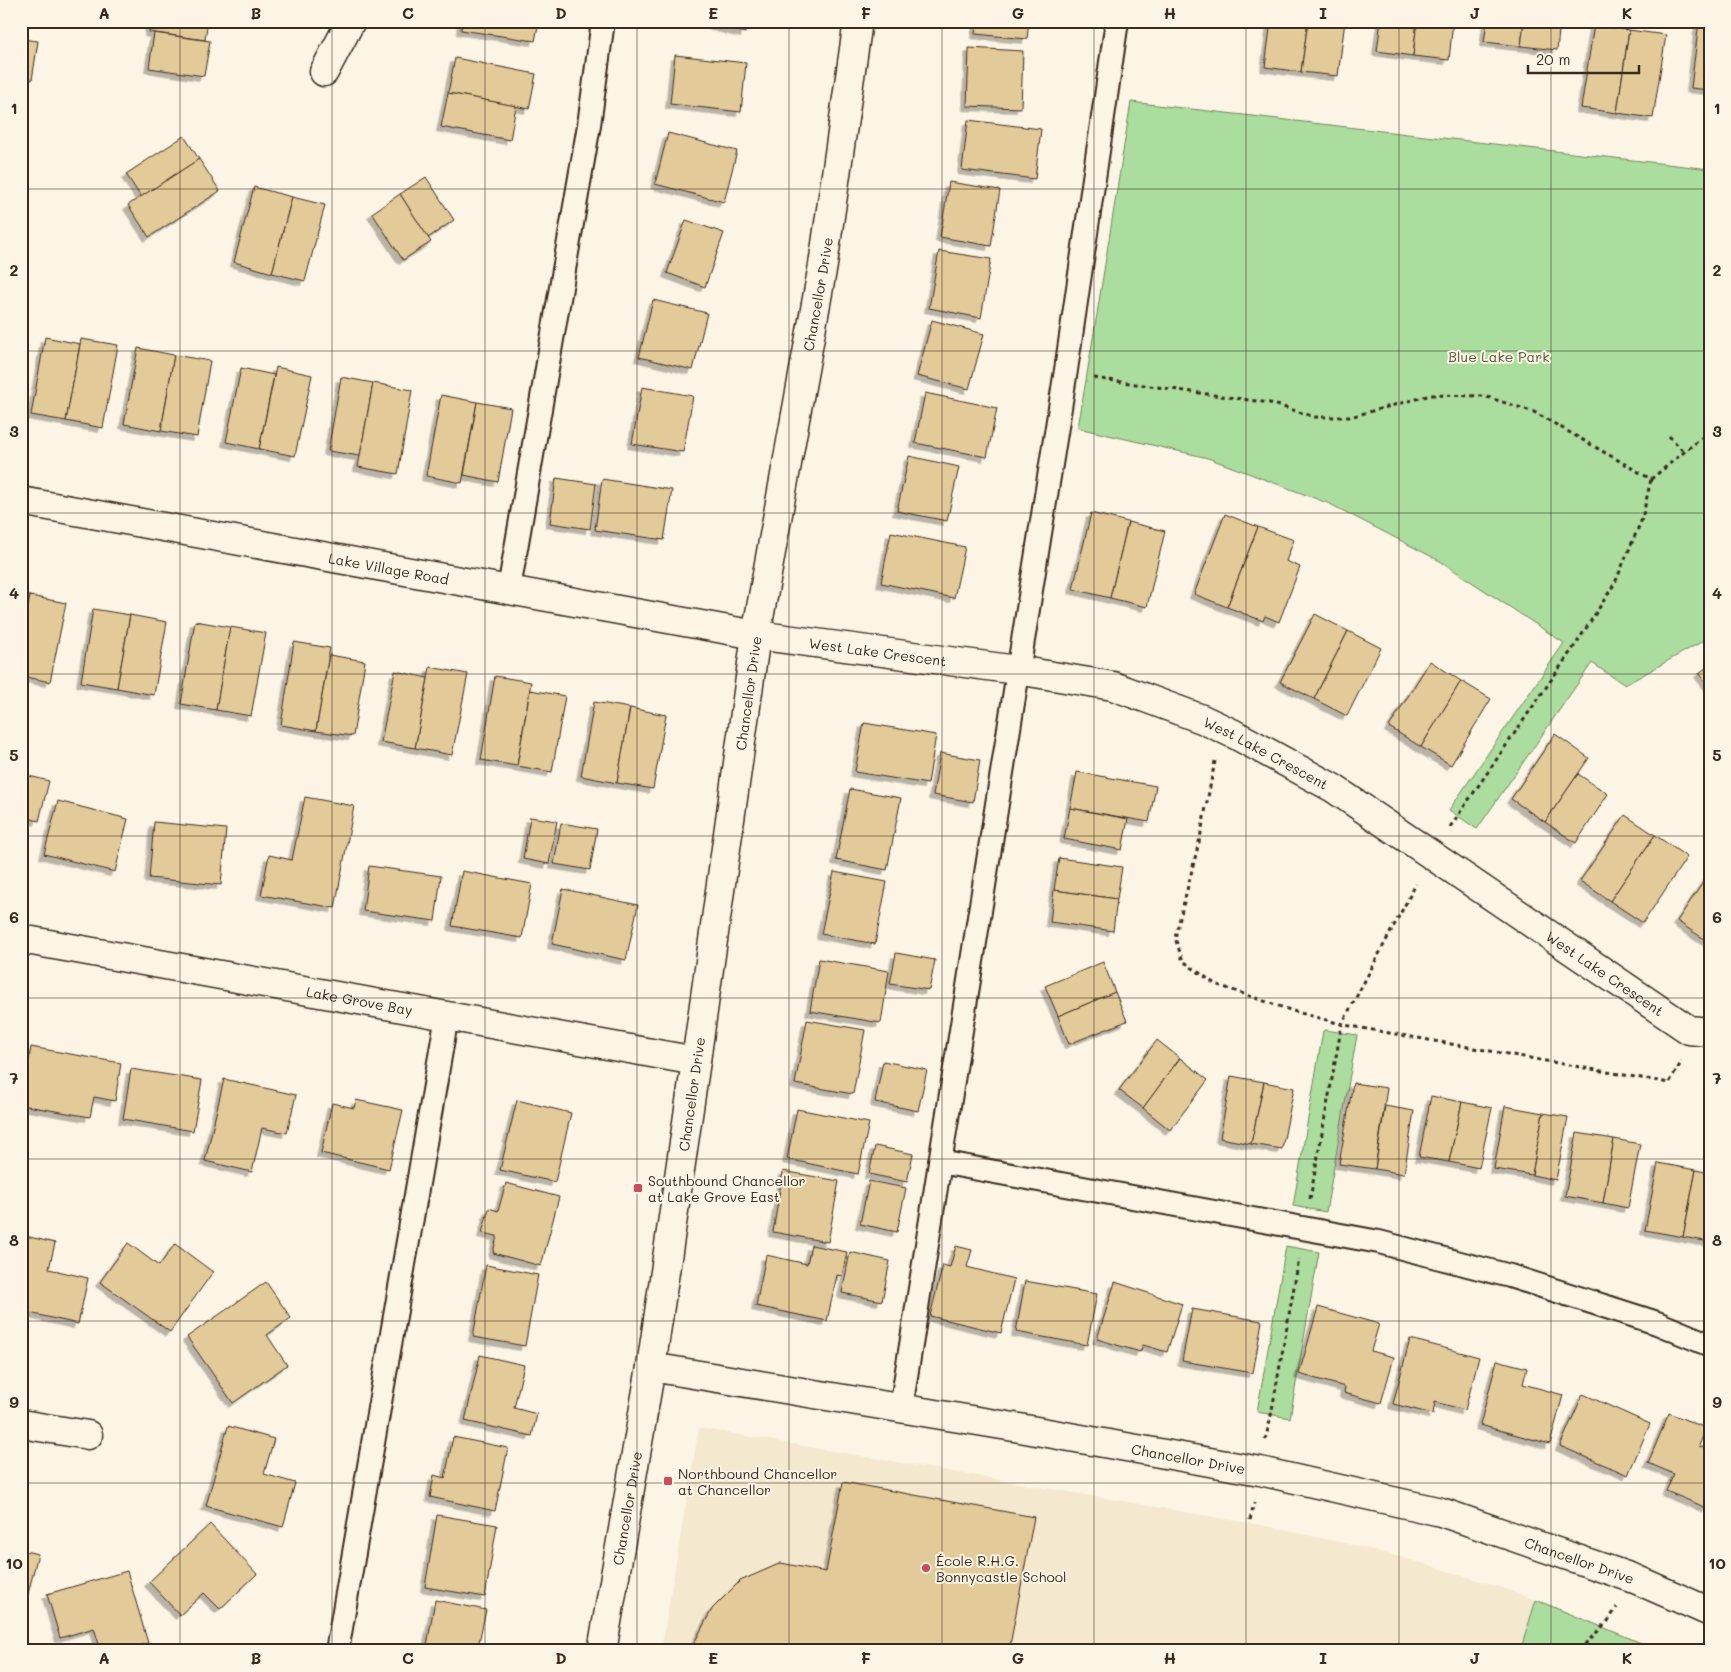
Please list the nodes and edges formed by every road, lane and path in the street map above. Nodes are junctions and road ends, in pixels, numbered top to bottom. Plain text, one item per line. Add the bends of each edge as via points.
1 (351, 21) edge
2 (603, 21) edge
3 (858, 21) edge
4 (1117, 21) edge
5 (324, 72) dead end
6 (1066, 370) junction
7 (1710, 431) edge
8 (1669, 436) dead end
9 (1684, 452) junction
10 (1651, 479) junction
11 (21, 501) edge
12 (509, 589) junction
13 (756, 635) junction
14 (1017, 670) junction
15 (1222, 728) junction
16 (1431, 855) junction
17 (21, 939) edge
18 (447, 1016) junction
19 (1342, 1024) junction
20 (1705, 1032) edge
21 (696, 1061) junction
22 (940, 1162) junction
23 (1710, 1345) edge
24 (651, 1367) junction
25 (901, 1408) junction
26 (1270, 1421) dead end
27 (21, 1424) edge
28 (88, 1435) dead end
29 (1265, 1440) dead end
30 (1255, 1498) dead end
31 (1250, 1520) dead end
32 (1635, 1579) junction
33 (1710, 1612) edge
34 (336, 1651) edge
35 (602, 1651) edge
36 (1580, 1651) edge

1 - 5 street
2 - 12 lane via 589,125
3 - 13 street, Chancellor Drive via 823,265
4 - 6 lane
6 - 10 path via 1090,377 1270,403 1315,417 1350,417 1431,395 1484,396 1534,412
6 - 14 lane
7 - 9 path
8 - 9 path
9 - 10 path
10 - 16 path via 1642,519 1614,583 1578,641
11 - 12 street, Lake Village Road
12 - 13 street, Lake Village Road
13 - 14 street, West Lake Crescent
13 - 21 street, Chancellor Drive
14 - 15 street, West Lake Crescent via 1113,686
14 - 22 lane
15 - 16 street, West Lake Crescent via 1333,788
15 - 19 path via 1200,838 1175,938 1183,960 1215,984
16 - 19 path
16 - 20 street, West Lake Crescent via 1689,1030
17 - 18 street, Lake Grove Bay
18 - 21 street, Lake Grove Bay
18 - 34 lane
19 - 20 path via 1669,1083
21 - 24 street, Chancellor Drive
22 - 23 lane via 1379,1242 1510,1276 1657,1323
22 - 25 lane
24 - 25 street, Chancellor Drive
24 - 35 street, Chancellor Drive
25 - 32 street, Chancellor Drive via 1260,1471 1440,1512
26 - 29 path
27 - 28 street
30 - 31 path
32 - 33 street, Chancellor Drive
32 - 36 path via 1608,1621

